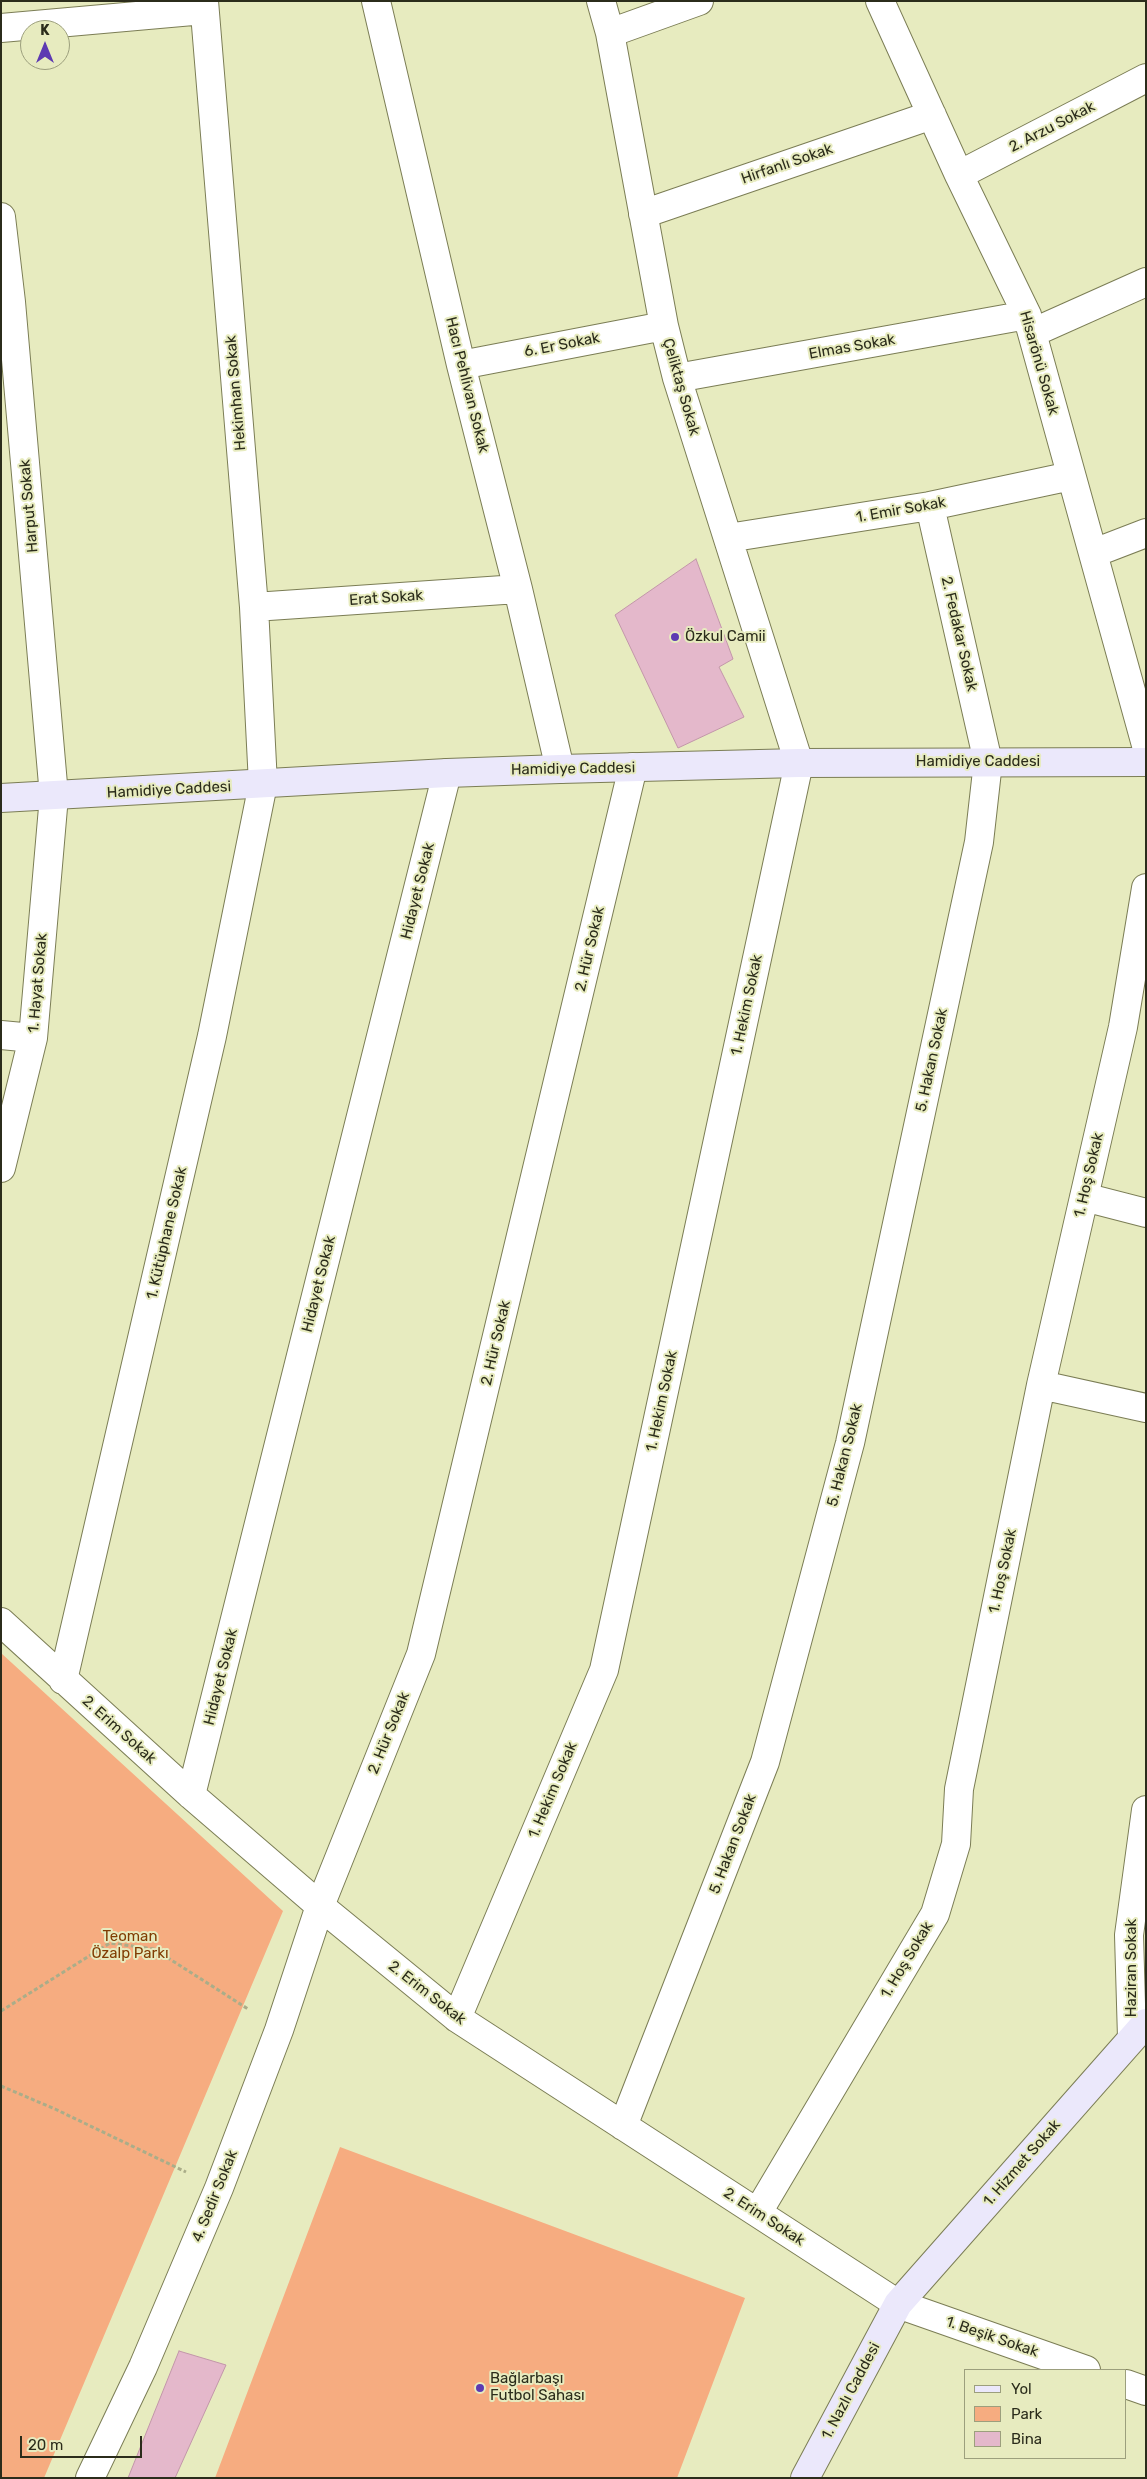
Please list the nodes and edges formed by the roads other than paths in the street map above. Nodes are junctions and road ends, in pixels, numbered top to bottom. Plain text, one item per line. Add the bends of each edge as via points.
1 (376, 1) edge
2 (601, 1) edge
3 (699, 1) edge
4 (884, 3) edge
5 (204, 6) edge
6 (30, 13) edge
7 (1, 28) edge
8 (610, 34) junction
9 (1146, 78) edge
10 (932, 115) junction
11 (959, 175) junction
12 (643, 214) junction
13 (1, 216) edge
14 (1146, 282) edge
15 (1030, 324) junction
16 (664, 326) junction
17 (461, 364) junction
18 (677, 378) junction
19 (1072, 476) junction
20 (930, 506) junction
21 (1146, 534) edge
22 (728, 538) junction
23 (1094, 553) junction
24 (518, 589) junction
25 (254, 607) junction
26 (1146, 745) edge
27 (988, 762) junction
28 (1146, 762) edge
29 (798, 763) junction
30 (634, 768) junction
31 (560, 769) junction
32 (447, 773) junction
33 (263, 784) junction
34 (54, 796) junction
35 (1, 798) edge
36 (1146, 888) edge
37 (1134, 1030) edge
38 (1, 1035) edge
39 (33, 1038) junction
40 (1, 1168) edge
41 (1084, 1197) junction
42 (1146, 1213) edge
43 (1041, 1385) junction
44 (1146, 1408) edge
45 (1, 1622) edge
46 (63, 1680) junction
47 (191, 1795) junction
48 (1146, 1810) edge
49 (320, 1906) junction
50 (457, 2018) junction
51 (1139, 2030) edge
52 (623, 2126) junction
53 (758, 2212) junction
54 (898, 2304) junction
55 (1083, 2369) edge
56 (1127, 2384) edge
57 (1146, 2391) edge
58 (90, 2478) edge
59 (805, 2478) edge

1 - 17 street, Hacı Pehlivan Sokak
2 - 8 street, Çeliktaş Sokak
3 - 8 street
4 - 10 street, Hisarönü Sokak
5 - 6 street
5 - 25 street, Hekimhan Sokak
6 - 7 street
8 - 12 street, Çeliktaş Sokak
9 - 11 street, 2. Arzu Sokak
10 - 11 street, Hisarönü Sokak
10 - 12 street, Hirfanlı Sokak
11 - 15 street, Hisarönü Sokak
12 - 16 street, Çeliktaş Sokak
13 - 34 street, Harput Sokak
14 - 15 street, Elmas Sokak
15 - 18 street, Elmas Sokak
15 - 19 street, Hisarönü Sokak
16 - 17 street, 6. Er Sokak
16 - 18 street, Çeliktaş Sokak
17 - 24 street, Hacı Pehlivan Sokak
18 - 22 street, Çeliktaş Sokak
19 - 20 street, 1. Emir Sokak
19 - 23 street, Hisarönü Sokak
20 - 22 street, 1. Emir Sokak
20 - 27 street, 2. Fedakar Sokak
21 - 23 street
22 - 29 street, Çeliktaş Sokak
23 - 26 street, Hisarönü Sokak
24 - 25 street, Erat Sokak
24 - 31 street, Hacı Pehlivan Sokak
25 - 33 street, Hekimhan Sokak
27 - 28 main road, Hamidiye Caddesi
27 - 29 main road, Hamidiye Caddesi
27 - 52 street, 5. Hakan Sokak via 979,842 850,1442 765,1762
29 - 30 main road, Hamidiye Caddesi
29 - 50 street, 1. Hekim Sokak via 604,1670
30 - 31 main road, Hamidiye Caddesi
30 - 49 street, 2. Hür Sokak via 421,1654
31 - 32 main road, Hamidiye Caddesi
32 - 33 main road, Hamidiye Caddesi
32 - 47 street, Hidayet Sokak
33 - 34 main road, Hamidiye Caddesi
33 - 46 street, 1. Kütüphane Sokak via 212,1036
34 - 35 main road, Hamidiye Caddesi
34 - 39 street, 1. Hayat Sokak
36 - 37 street, 1. Hoş Sokak
37 - 41 street, 1. Hoş Sokak
38 - 39 street
39 - 40 street, 1. Hayat Sokak
41 - 42 street
41 - 43 street, 1. Hoş Sokak
43 - 44 street
43 - 53 street, 1. Hoş Sokak via 959,1789 956,1844 935,1914
45 - 46 street, 2. Erim Sokak
46 - 47 street, 2. Erim Sokak
47 - 49 street, 2. Erim Sokak
48 - 51 street, Haziran Sokak via 1128,1935
49 - 50 street, 2. Erim Sokak
49 - 58 street, 4. Sedir Sokak via 279,2030 219,2188 143,2367
50 - 52 street, 2. Erim Sokak
51 - 54 main road, 1. Hizmet Sokak
52 - 53 street, 2. Erim Sokak
53 - 54 street, 2. Erim Sokak
54 - 55 street, 1. Beşik Sokak
54 - 59 main road, 1. Nazlı Caddesi
56 - 57 street

